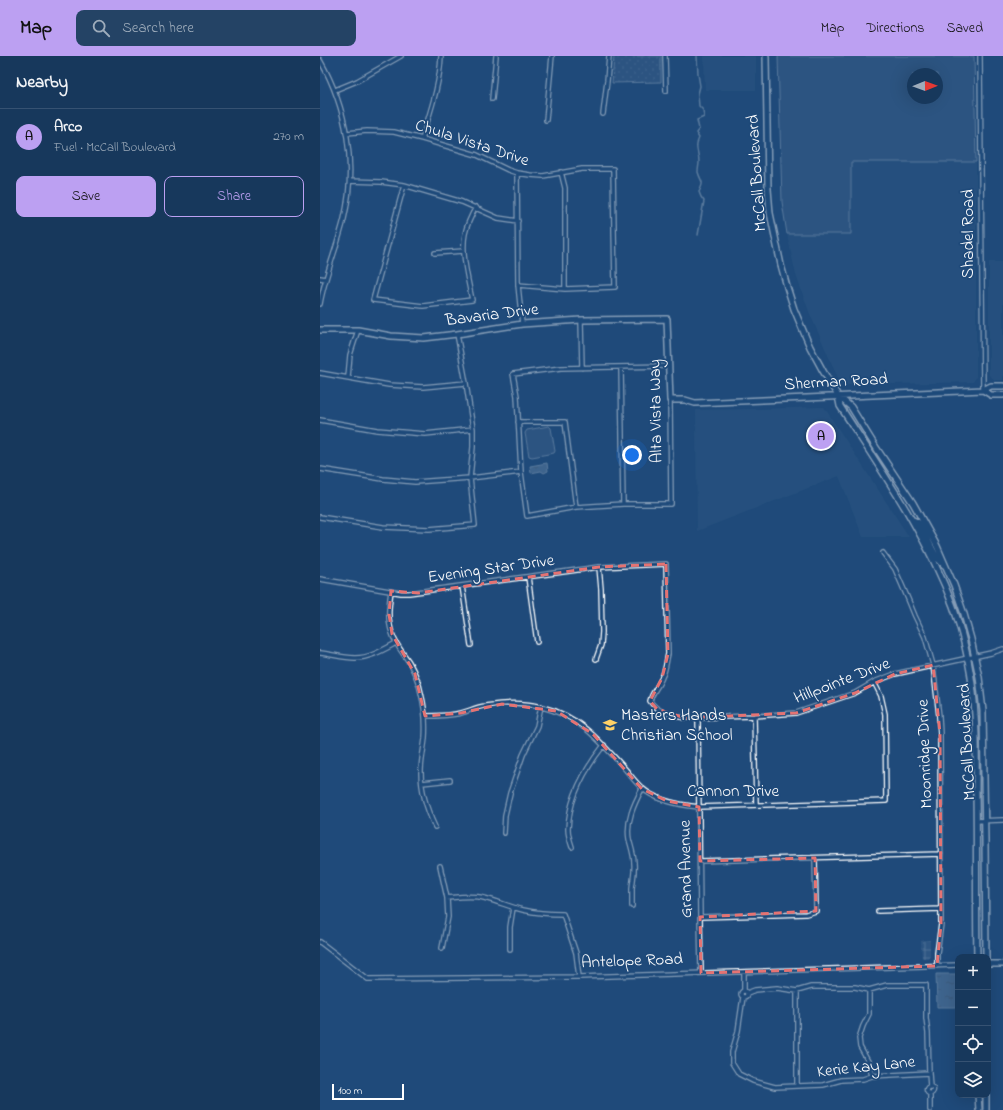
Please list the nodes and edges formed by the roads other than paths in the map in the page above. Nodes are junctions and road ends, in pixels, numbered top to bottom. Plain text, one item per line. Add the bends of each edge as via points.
1 (401, 56) edge
2 (441, 56) edge
3 (496, 56) edge
4 (552, 56) edge
5 (609, 56) edge
6 (665, 56) edge
7 (766, 56) edge
8 (980, 56) edge
9 (320, 60) edge
10 (335, 90) junction
11 (666, 91) dead end
12 (492, 99) dead end
13 (603, 114) dead end
14 (546, 120) dead end
15 (347, 133) junction
16 (422, 139) junction
17 (561, 172) junction
18 (517, 174) junction
19 (350, 181) junction
20 (404, 185) junction
21 (476, 208) junction
22 (518, 221) junction
23 (464, 251) junction
24 (435, 252) dead end
25 (320, 278) edge
26 (326, 280) junction
27 (518, 285) junction
28 (565, 289) junction
29 (320, 304) edge
30 (667, 319) joint
31 (581, 320) junction
32 (522, 324) junction
33 (320, 330) edge
34 (358, 330) junction
35 (457, 334) junction
36 (669, 366) junction
37 (621, 367) junction
38 (582, 368) junction
39 (320, 373) edge
40 (348, 377) junction
41 (466, 383) junction
42 (1003, 386) edge
43 (983, 390) junction
44 (1003, 395) edge
45 (838, 396) junction
46 (670, 400) junction
47 (320, 420) edge
48 (518, 422) junction
49 (473, 429) junction
50 (320, 468) edge
51 (521, 472) junction
52 (470, 478) junction
53 (623, 504) junction
54 (576, 507) junction
55 (320, 517) edge
56 (912, 520) junction
57 (883, 553) dead end
58 (599, 567) junction
59 (947, 568) junction
60 (528, 577) junction
61 (320, 579) edge
62 (462, 586) junction
63 (391, 591) junction
64 (537, 642) dead end
65 (396, 643) junction
66 (471, 645) dead end
67 (1003, 649) edge
68 (320, 653) edge
69 (975, 656) junction
70 (967, 658) junction
71 (596, 659) dead end
72 (932, 665) junction
73 (874, 682) junction
74 (650, 701) joint
75 (541, 706) junction
76 (425, 716) junction
77 (754, 716) junction
78 (698, 718) junction
79 (604, 745) junction
80 (450, 780) dead end
81 (422, 783) junction
82 (642, 789) junction
83 (756, 805) junction
84 (699, 807) junction
85 (1003, 820) edge
86 (976, 821) junction
87 (985, 821) junction
88 (435, 827) dead end
89 (504, 833) dead end
90 (572, 847) dead end
91 (941, 854) junction
92 (814, 858) junction
93 (700, 861) junction
94 (440, 866) dead end
95 (447, 898) junction
96 (632, 906) dead end
97 (513, 908) junction
98 (941, 909) junction
99 (878, 912) dead end
100 (700, 917) junction
101 (320, 942) edge
102 (442, 948) dead end
103 (510, 949) dead end
104 (977, 954) edge
105 (986, 954) edge
106 (991, 964) edge
107 (1003, 964) edge
108 (955, 965) edge
109 (937, 966) junction
110 (701, 972) junction
111 (744, 972) junction
112 (579, 977) junction
113 (869, 990) junction
114 (797, 991) junction
115 (746, 992) junction
116 (929, 1073) junction
117 (872, 1076) junction
118 (798, 1086) junction
119 (978, 1098) edge
120 (986, 1098) edge
121 (930, 1110) edge
122 (979, 1110) edge
123 (986, 1110) edge

1 - 10 street via 357,81
2 - 16 street via 437,90
3 - 12 street
4 - 14 street
5 - 13 street
6 - 11 street
7 - 45 main road, McCall Boulevard via 768,189 777,248 801,327
8 - 43 street, Shadel Road
9 - 10 street
10 - 15 street
15 - 16 street, Chula Vista Drive via 382,131
15 - 19 street
16 - 18 street, Chula Vista Drive via 477,155
17 - 18 street, Chula Vista Drive via 543,176
17 - 28 street via 565,188
17 - 28 street, Chula Vista Drive via 613,168 615,287
18 - 22 street
19 - 20 street
19 - 26 street via 344,219
20 - 21 street
20 - 23 street via 373,300 423,306 472,300
21 - 22 street via 498,218
21 - 23 street via 468,221 464,235
22 - 27 street
23 - 24 street
25 - 26 street
26 - 29 street
27 - 28 street
27 - 32 street
30 - 31 main road, Bavaria Drive
30 - 36 main road, Alta Vista Way
31 - 32 main road, Bavaria Drive
31 - 38 street
32 - 35 main road, Bavaria Drive
33 - 34 main road, Bavaria Drive
34 - 35 main road, Bavaria Drive via 424,338
34 - 40 street via 350,355
35 - 41 street
36 - 37 street
36 - 46 main road, Alta Vista Way
37 - 38 street
37 - 53 street
38 - 48 street via 546,369 513,374
39 - 40 street
40 - 41 street via 389,385 423,387
41 - 49 street
42 - 43 main road, Sherman Road via 991,386
43 - 44 main road via 991,395
43 - 45 main road, Sherman Road
45 - 46 main road, Sherman Road via 706,403
45 - 56 main road, McCall Boulevard via 840,406
45 - 59 main road, McCall Boulevard via 850,407 913,502
46 - 53 street, Alta Vista Way via 671,504
47 - 49 street via 377,430 425,434
48 - 51 street
48 - 54 street via 565,422
49 - 52 street
50 - 52 street via 415,482
51 - 52 street
51 - 54 street via 527,516
52 - 55 street via 475,525 429,529 383,527
53 - 54 street
56 - 59 main road via 919,523 937,558
56 - 70 main road, McCall Boulevard via 931,554 953,606
57 - 72 street, Moonridge Drive via 895,570 925,637
58 - 60 street, Evening Star Drive
58 - 71 street via 602,632
58 - 74 street, Evening Star Drive via 666,564 668,654 662,678
59 - 69 main road, McCall Boulevard via 964,614
60 - 62 street, Evening Star Drive
60 - 64 street
61 - 63 street, Evening Star Drive
62 - 63 street, Evening Star Drive via 418,593
62 - 66 street
63 - 65 street via 389,619
65 - 68 street via 365,657 350,658
65 - 76 street via 415,674
67 - 69 street, Hillpointe Drive
69 - 70 street, Hillpointe Drive
69 - 87 main road, McCall Boulevard via 983,711
70 - 72 street, Hillpointe Drive
70 - 86 main road, McCall Boulevard via 975,714
72 - 73 street, Hillpointe Drive
72 - 91 street, Moonridge Drive via 939,716
73 - 77 street, Hillpointe Drive via 855,693 796,713
73 - 83 street, Cannon Drive via 884,714 886,801
74 - 78 street, Hillpointe Drive via 657,709 676,716
75 - 76 street, Cannon Drive via 502,704 444,716
75 - 79 street, Cannon Drive via 569,716
75 - 89 street via 537,726 523,755 510,793
76 - 81 street
77 - 78 street, Hillpointe Drive
77 - 83 street
78 - 84 street, Grand Avenue
79 - 82 street, Cannon Drive
79 - 90 street via 578,784 569,818 568,830
80 - 81 street
81 - 88 street via 428,812
82 - 84 street, Cannon Drive via 667,801
82 - 96 street via 635,802 629,826 635,873
83 - 84 street, Cannon Drive
84 - 93 street, Grand Avenue
85 - 87 street
86 - 87 street
86 - 104 main road, McCall Boulevard
87 - 105 main road, McCall Boulevard
91 - 92 street
91 - 98 street, Moonridge Drive
92 - 93 street
92 - 100 street via 816,911 806,914
93 - 100 street, Grand Avenue
94 - 95 street
95 - 97 street via 474,897
95 - 102 street via 447,925
97 - 103 street
97 - 112 street via 564,914 576,952
98 - 99 street
98 - 109 street, Moonridge Drive
100 - 110 street, Grand Avenue
101 - 112 street, Antelope Road via 368,979
106 - 107 main road
108 - 109 street, Antelope Road
109 - 111 street, Antelope Road
110 - 111 street, Antelope Road
110 - 112 street, Antelope Road
111 - 115 street
113 - 114 street, Kerie Kay Lane via 856,987 811,987
113 - 116 street, Kerie Kay Lane via 887,985 926,985
113 - 117 street via 869,1014 859,1038
114 - 115 street, Kerie Kay Lane via 777,988
114 - 118 street
115 - 118 street, Kerie Kay Lane via 741,994 744,997 732,1063 739,1074 753,1081 775,1087
116 - 117 street, Kerie Kay Lane
116 - 121 street via 930,1087 927,1088 927,1092 930,1093
117 - 118 street, Kerie Kay Lane via 823,1085
119 - 122 main road
120 - 123 main road

